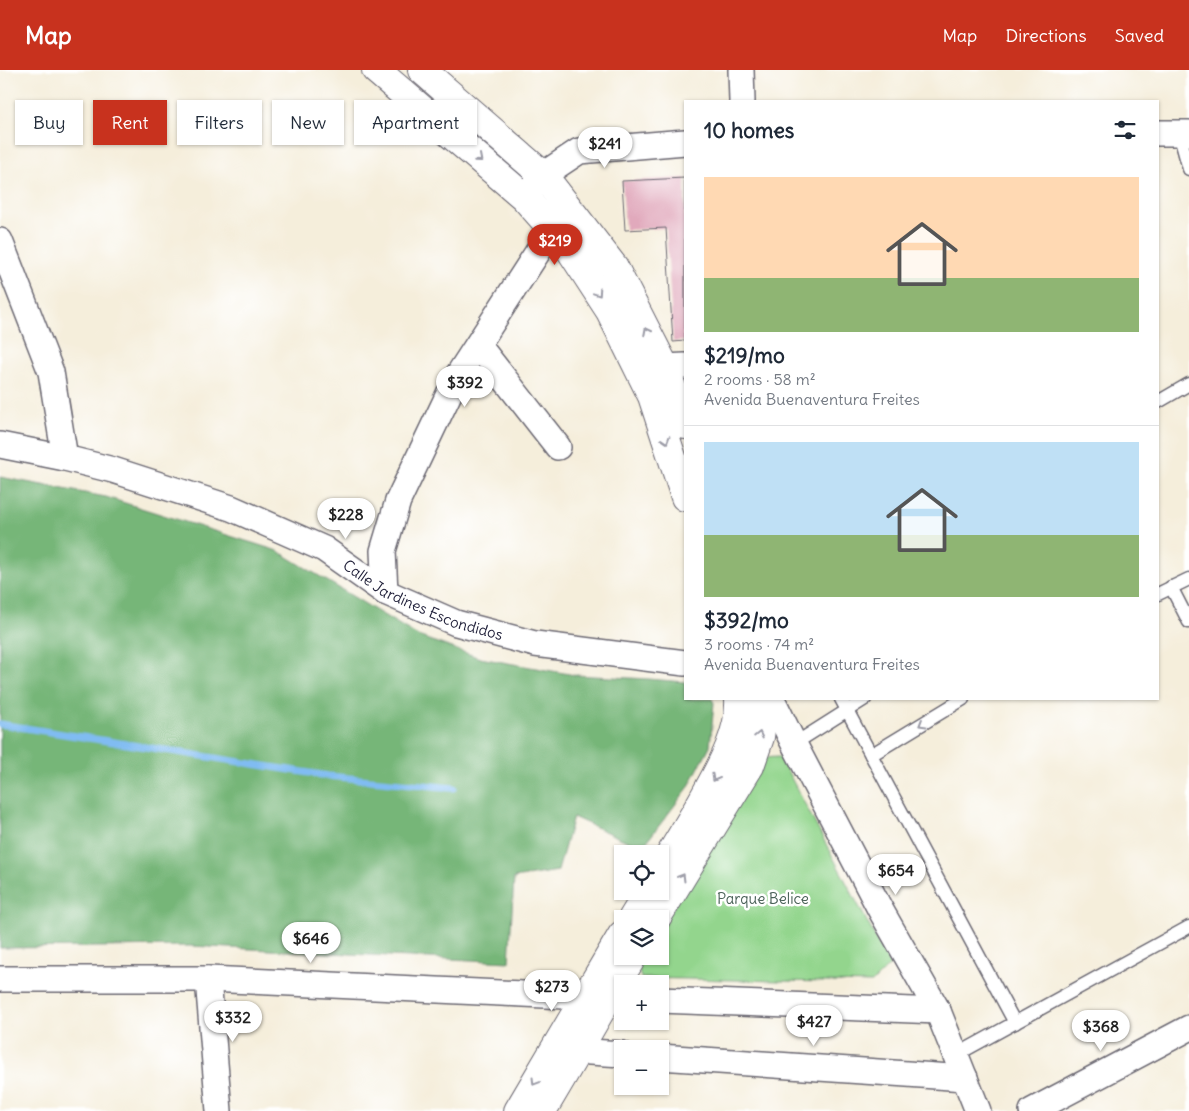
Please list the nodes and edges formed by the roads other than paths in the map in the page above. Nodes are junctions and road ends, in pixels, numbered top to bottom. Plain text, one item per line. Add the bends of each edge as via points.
1 (376, 70) edge
2 (422, 70) edge
3 (740, 70) edge
4 (742, 100) edge
5 (1175, 133) edge
6 (684, 142) edge
7 (1189, 169) edge
8 (543, 175) junction
9 (524, 197) junction
10 (552, 230) junction
11 (0, 241) edge
12 (478, 345) junction
13 (675, 366) edge
14 (1189, 384) edge
15 (1159, 401) edge
16 (684, 419) edge
17 (0, 445) edge
18 (558, 447) dead end
19 (65, 458) junction
20 (684, 494) edge
21 (1189, 579) edge
22 (1171, 587) junction
23 (385, 592) junction
24 (1159, 593) edge
25 (1189, 622) edge
26 (684, 663) edge
27 (739, 700) edge
28 (765, 700) edge
29 (772, 700) edge
30 (842, 700) edge
31 (863, 700) edge
32 (961, 700) edge
33 (847, 710) junction
34 (794, 744) junction
35 (871, 755) junction
36 (669, 856) edge
37 (662, 910) edge
38 (1189, 927) edge
39 (614, 965) edge
40 (627, 965) edge
41 (0, 979) edge
42 (208, 979) junction
43 (605, 998) edge
44 (669, 1000) edge
45 (938, 1012) junction
46 (1016, 1023) junction
47 (1189, 1028) edge
48 (566, 1050) junction
49 (614, 1053) edge
50 (669, 1057) edge
51 (961, 1067) junction
52 (219, 1111) edge
53 (518, 1111) edge
54 (542, 1111) edge
55 (978, 1111) edge
56 (1032, 1111) edge

1 -> 9 main road
2 - 8 main road
3 - 4 street
5 - 7 lane
6 - 8 street via 580,151
8 - 9 street
13 -> 8 main road via 614,267
9 - 10 main road
10 - 12 street
10 -> 20 main road via 569,248 615,319 652,396
11 - 19 street via 51,372
12 - 18 street
12 - 23 street via 458,375 398,501 383,551
13 - 16 main road
14 - 15 lane
17 - 19 street, Calle Jardines Escondidos
19 - 23 street, Calle Jardines Escondidos via 231,508 324,549
21 - 22 lane
22 - 24 lane
22 - 25 lane
23 - 26 street, Calle Jardines Escondidos via 456,623 535,644
27 -> 36 main road via 733,736 718,772
37 -> 28 main road via 750,766 760,736
29 - 34 street
30 - 33 lane
31 - 33 lane
32 -> 35 lane
33 - 34 lane
33 - 35 lane
34 - 45 street via 880,910
35 - 46 lane
38 - 46 lane
39 - 43 main road
40 - 43 main road
41 - 42 street
42 - 43 street
42 - 52 street
43 - 48 main road
44 - 45 street
45 - 51 street
46 - 51 lane
47 - 56 street
48 - 49 street
48 -> 53 main road
48 - 54 main road
50 - 51 street
51 - 55 street

